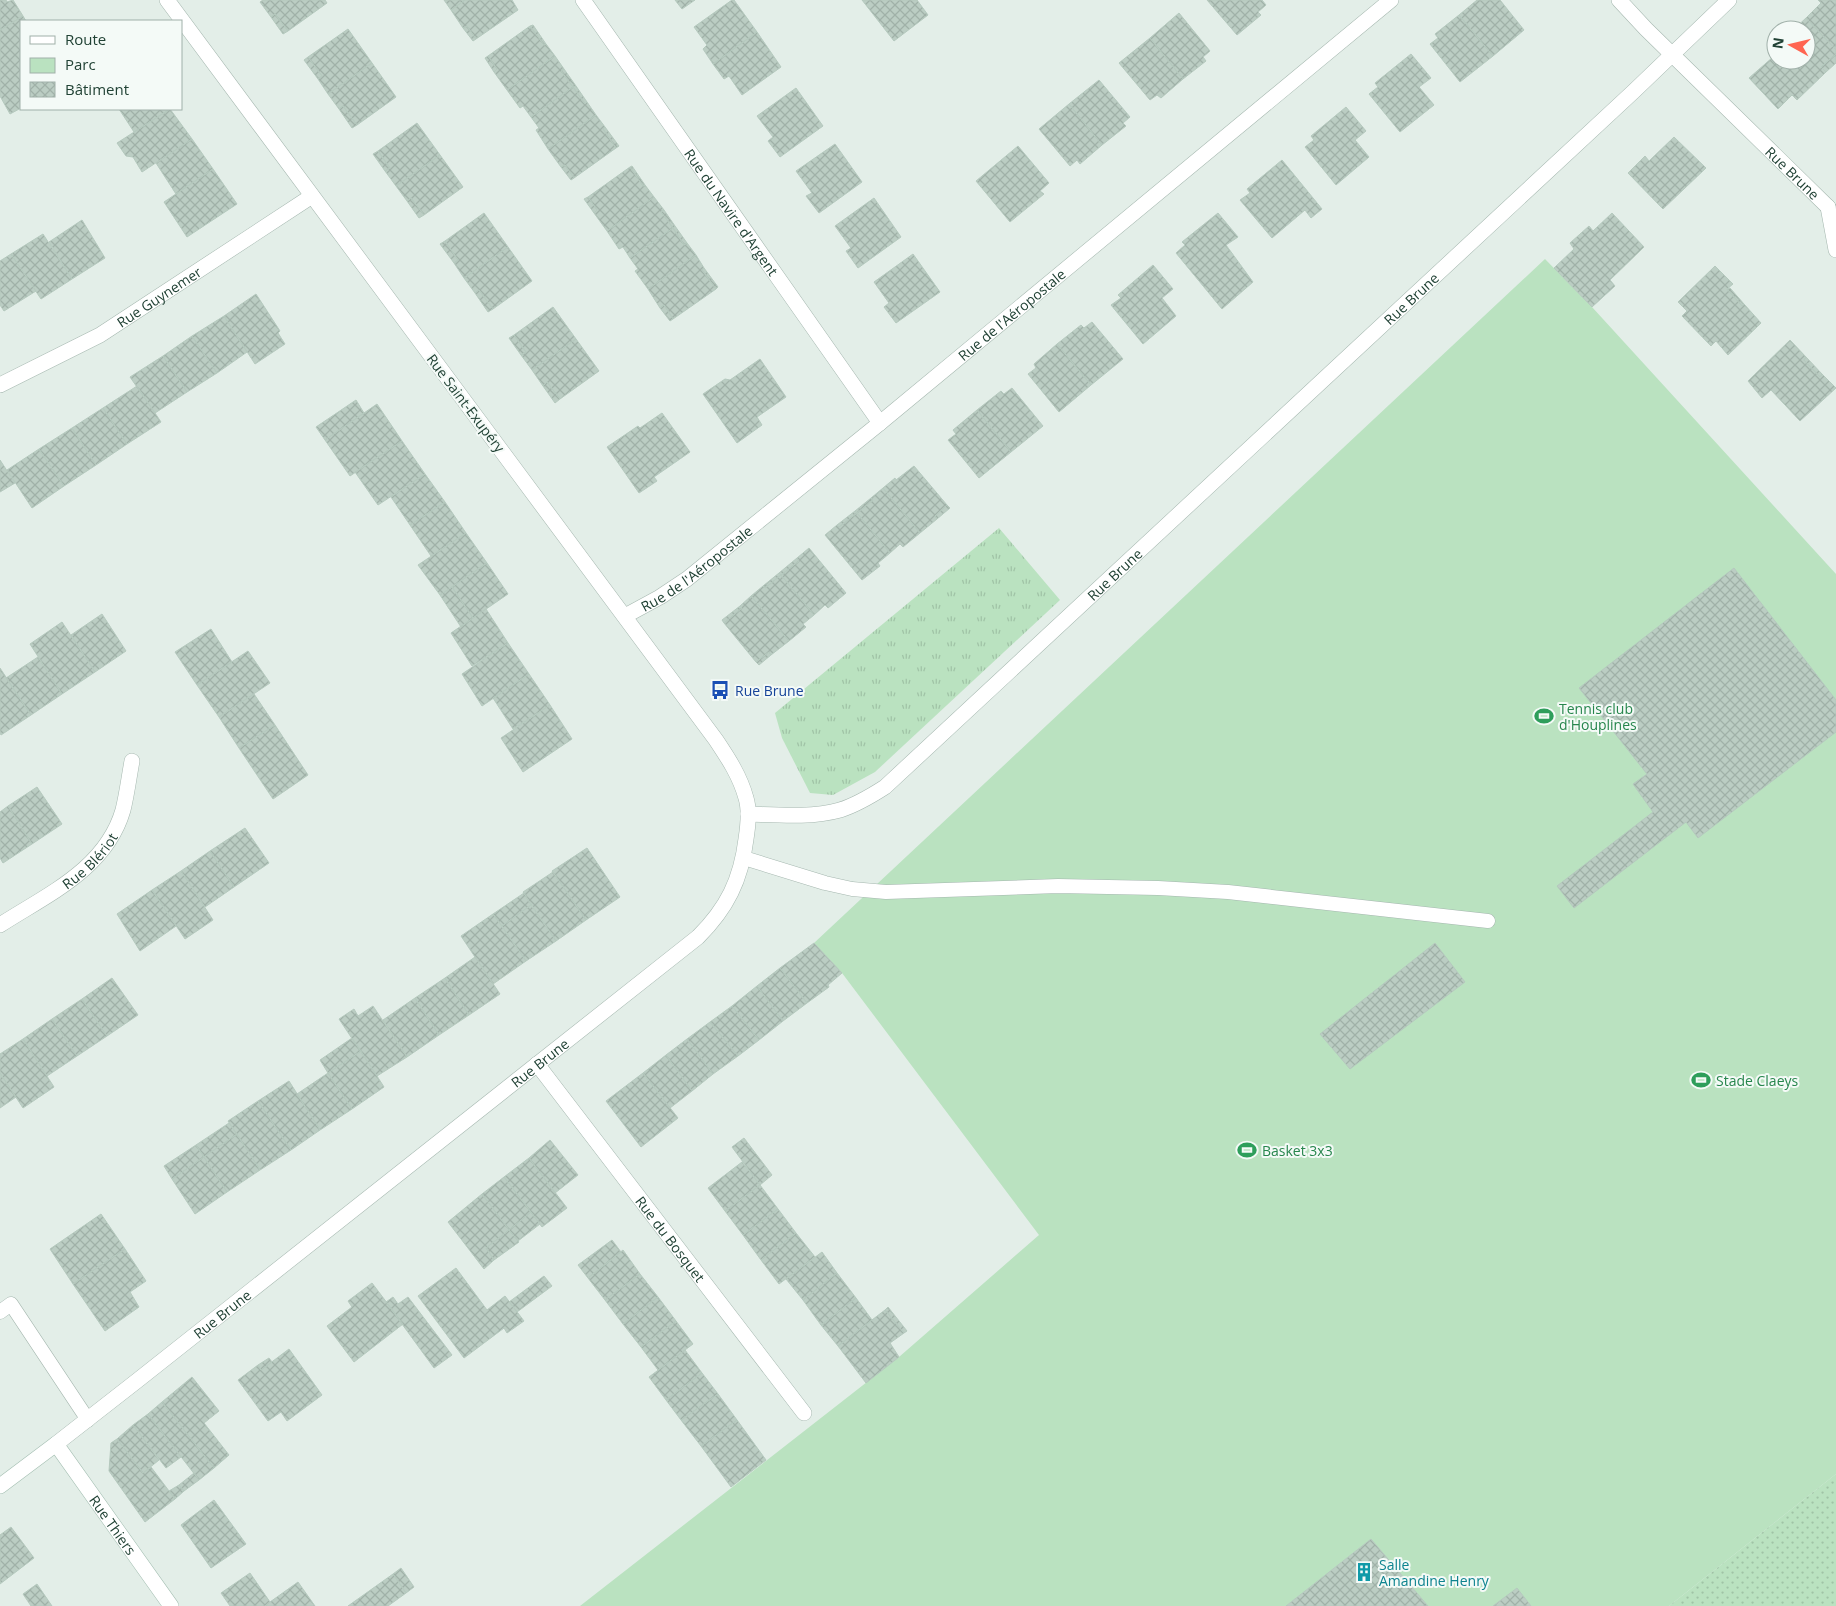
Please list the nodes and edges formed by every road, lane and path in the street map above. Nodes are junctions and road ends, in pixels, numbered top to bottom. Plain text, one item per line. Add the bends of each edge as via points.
1 (167, 0) edge
2 (583, 0) edge
3 (1392, 0) edge
4 (1619, 0) edge
5 (1729, 0) edge
6 (182, 20) edge
7 (182, 20) edge
8 (1672, 55) junction
9 (312, 196) junction
10 (1832, 205) edge
11 (1836, 250) edge
12 (0, 384) edge
13 (880, 423) junction
14 (624, 616) junction
15 (132, 761) dead end
16 (748, 814) junction
17 (744, 858) junction
18 (1488, 921) dead end
19 (0, 925) edge
20 (537, 1064) junction
21 (0, 1312) edge
22 (804, 1413) dead end
23 (88, 1420) junction
24 (56, 1444) junction
25 (0, 1486) edge
26 (171, 1606) edge

1 - 7 street, Rue Saint-Exupéry
2 - 13 street, Rue du Navire d'Argent
3 - 13 street, Rue de l'Aéropostale
4 - 8 street
5 - 8 street, Rue Brune
6 - 9 street, Rue Saint-Exupéry
8 - 10 street, Rue Brune
8 - 16 street, Rue Brune via 885,787 857,803 818,814
9 - 12 street, Rue Guynemer via 100,335
9 - 14 street, Rue Saint-Exupéry
10 - 11 street
13 - 14 street, Rue de l'Aéropostale via 687,578
14 - 16 street, Rue Saint-Exupéry via 716,740 736,772 747,800
15 - 19 street, Rue Blériot via 122,810 104,849 78,875
16 - 17 street, Rue Brune
17 - 18 lane via 852,890 886,892 1058,886 1158,888 1228,892
17 - 20 street, Rue Brune via 735,885 709,926
20 - 22 street, Rue du Bosquet
20 - 23 street, Rue Brune
21 - 23 lane via 11,1304
23 - 24 street, Rue Brune
24 - 25 street, Rue Brune
24 - 26 street, Rue Thiers

